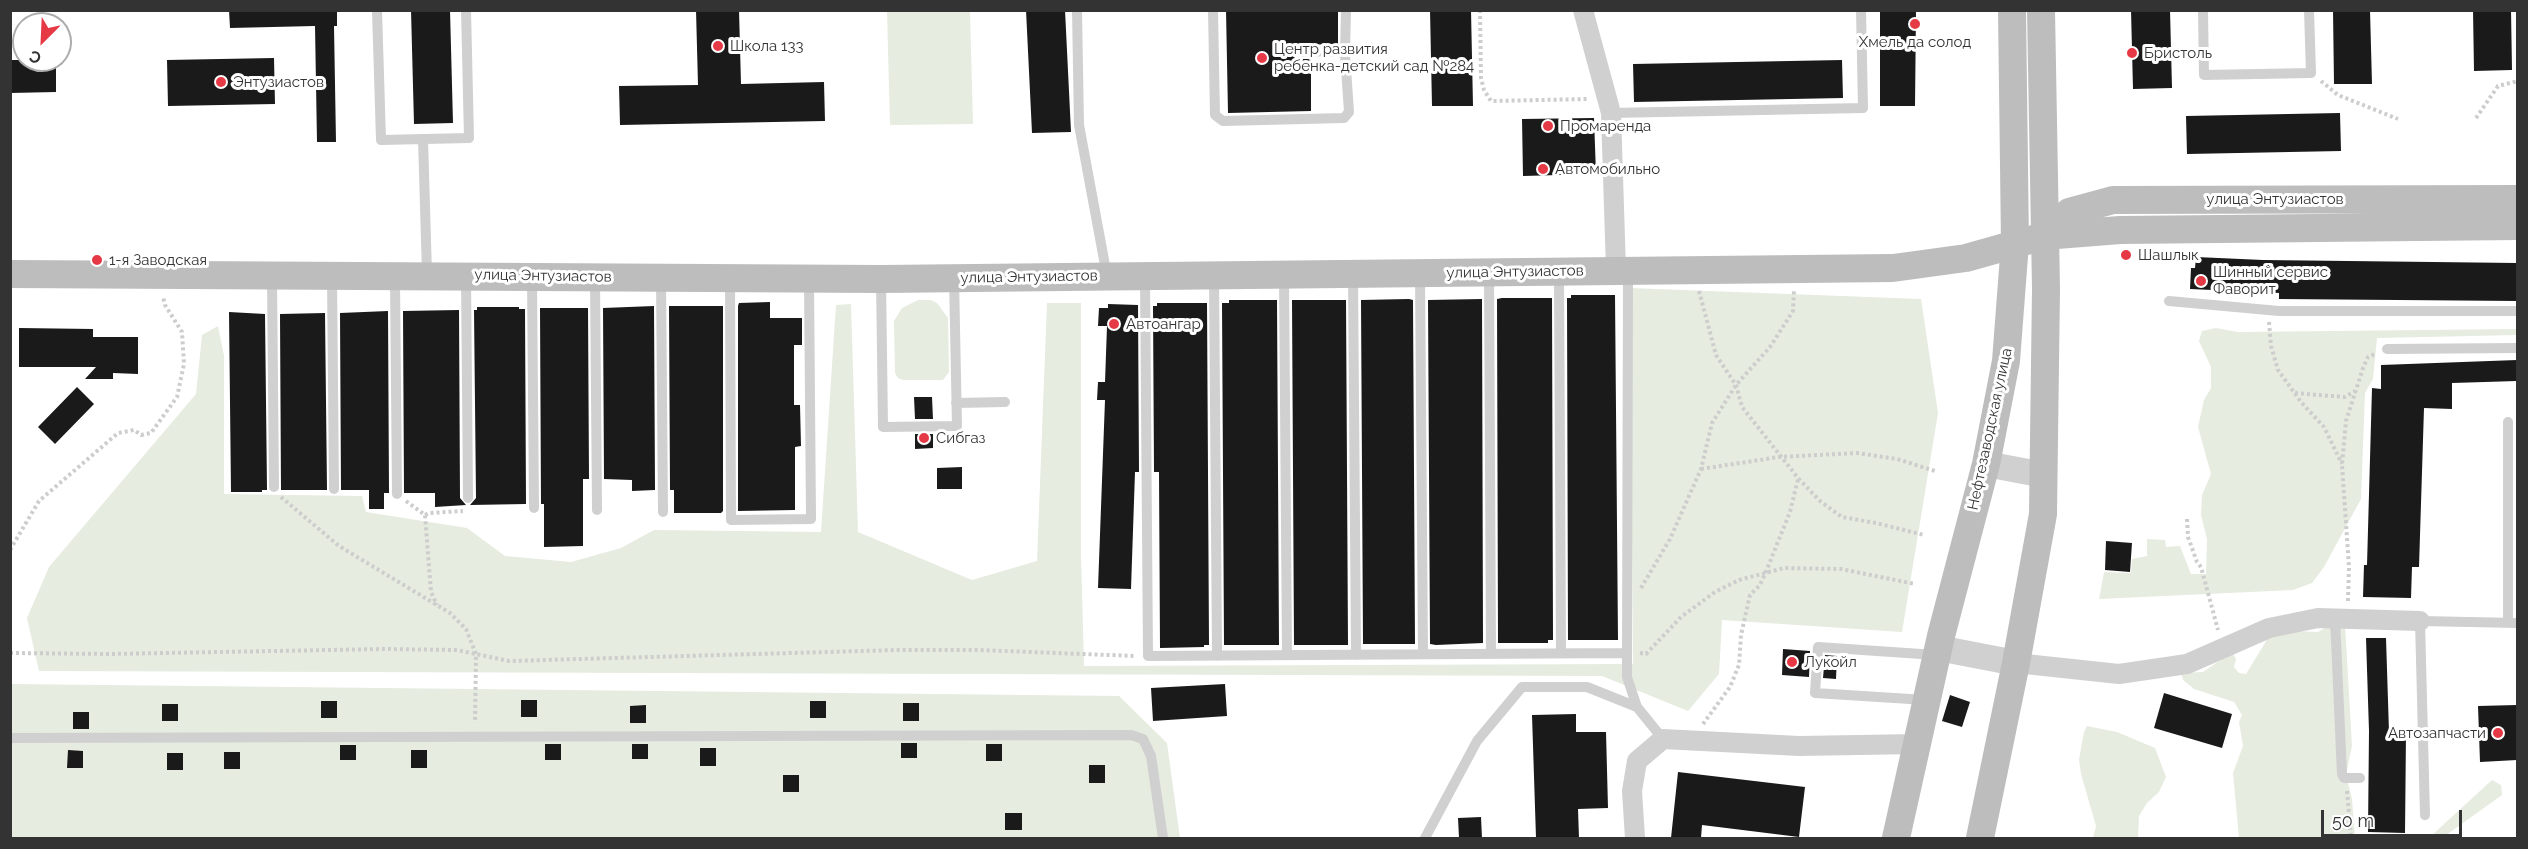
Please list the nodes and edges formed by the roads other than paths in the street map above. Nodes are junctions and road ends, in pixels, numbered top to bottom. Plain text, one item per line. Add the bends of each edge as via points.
1 (377, 10) edge
2 (466, 10) edge
3 (1077, 10) edge
4 (1213, 10) edge
5 (1346, 10) edge
6 (1583, 10) edge
7 (1861, 10) edge
8 (2012, 10) edge
9 (2041, 10) edge
10 (2203, 10) edge
11 (2309, 10) edge
12 (1299, 52) dead end
13 (1345, 54) junction
14 (1609, 106) junction
15 (423, 139) junction
16 (2517, 199) edge
17 (2517, 226) edge
18 (2044, 236) junction
19 (2015, 243) junction
20 (1622, 270) junction
21 (1559, 272) junction
22 (10, 273) edge
23 (1353, 273) junction
24 (1489, 273) junction
25 (1284, 274) junction
26 (1420, 274) junction
27 (272, 275) junction
28 (332, 275) junction
29 (395, 275) junction
30 (427, 275) junction
31 (1214, 275) junction
32 (466, 276) junction
33 (532, 276) junction
34 (1107, 276) junction
35 (1145, 276) junction
36 (595, 277) junction
37 (661, 277) junction
38 (729, 278) junction
39 (954, 278) junction
40 (809, 279) junction
41 (881, 279) junction
42 (2169, 301) dead end
43 (2517, 311) edge
44 (2517, 348) edge
45 (2387, 349) road end
46 (1005, 402) dead end
47 (956, 403) junction
48 (2508, 422) dead end
49 (1986, 464) junction
50 (2044, 475) junction
51 (274, 487) road end
52 (334, 489) dead end
53 (397, 494) road end
54 (468, 498) road end
55 (534, 508) dead end
56 (597, 510) dead end
57 (663, 512) dead end
58 (2341, 619) junction
59 (2420, 621) junction
60 (2513, 623) edge
61 (1937, 651) junction
62 (1561, 653) junction
63 (1627, 653) junction
64 (1423, 654) junction
65 (1491, 654) junction
66 (1287, 655) junction
67 (1356, 655) junction
68 (1217, 656) junction
69 (2016, 663) junction
70 (1926, 700) junction
71 (1638, 707) junction
72 (10, 738) edge
73 (1663, 739) junction
74 (1917, 744) junction
75 (2360, 778) dead end
76 (2425, 814) dead end
77 (1163, 838) edge
78 (1425, 838) edge
79 (1635, 838) edge
80 (1896, 838) edge
81 (1980, 838) edge

1 - 15 lane via 381,140
2 - 15 lane via 469,138
3 - 34 lane via 1079,125
4 - 13 lane via 1215,114 1223,121 1344,118 1349,112
5 - 13 lane
6 - 14 street
7 - 14 lane via 1863,108
8 - 19 main road, Нефтезаводская улица
9 - 18 main road
10 - 11 lane via 2204,75 2310,73
12 - 13 lane
14 - 20 street
15 - 30 lane
16 - 18 main road, улица Энтузиастов via 2113,200 2069,212
17 - 18 main road, улица Энтузиастов via 2120,230
18 - 19 main road, улица Энтузиастов
18 - 50 main road
19 - 20 main road, улица Энтузиастов via 1965,258 1893,268
19 - 49 main road, Нефтезаводская улица via 2006,361
20 - 21 main road, улица Энтузиастов
20 - 63 lane
21 - 24 main road, улица Энтузиастов
21 - 62 lane
22 - 27 main road, улица Энтузиастов
23 - 25 main road, улица Энтузиастов
23 - 26 main road, улица Энтузиастов
23 - 67 lane
24 - 26 main road, улица Энтузиастов
24 - 65 lane
25 - 31 main road, улица Энтузиастов
25 - 66 lane
26 - 64 lane
27 - 28 main road, улица Энтузиастов
27 - 51 lane
28 - 29 main road, улица Энтузиастов
28 - 52 lane
29 - 30 main road, улица Энтузиастов
29 - 53 lane
30 - 32 main road, улица Энтузиастов
31 - 35 main road, улица Энтузиастов
31 - 68 lane
32 - 33 main road, улица Энтузиастов
32 - 54 lane
33 - 36 main road, улица Энтузиастов
33 - 55 lane
34 - 35 main road, улица Энтузиастов
34 - 39 main road, улица Энтузиастов
35 - 68 lane via 1148,656
36 - 37 main road, улица Энтузиастов
36 - 56 lane
37 - 38 main road, улица Энтузиастов
37 - 57 lane
38 - 40 main road, улица Энтузиастов
38 - 40 lane via 732,520 811,519
39 - 41 main road, улица Энтузиастов
39 - 47 lane
40 - 41 main road, улица Энтузиастов
41 - 47 lane via 883,427 957,426
42 - 43 lane via 2268,311
44 - 45 lane
46 - 47 lane
48 - 60 lane
49 - 50 street
49 - 61 main road, Нефтезаводская улица
50 - 69 main road via 2043,514
58 - 59 street
58 - 69 street via 2318,618 2269,628 2187,664 2118,674
58 - 75 lane via 2342,774
59 - 60 lane
59 - 76 lane
61 - 69 street
61 - 70 main road, Нефтезаводская улица
61 - 70 lane via 1818,647 1815,693
62 - 63 lane
62 - 65 lane
63 - 71 lane via 1628,677
64 - 65 lane
64 - 67 lane
66 - 67 lane
66 - 68 lane
69 - 81 main road
70 - 74 main road, Нефтезаводская улица
71 - 73 lane
71 - 78 lane via 1587,687 1522,687 1477,741
72 - 77 lane via 1131,735 1143,739 1151,756
73 - 74 street via 1798,746
73 - 79 street via 1638,760 1632,791
74 - 80 main road, Нефтезаводская улица

